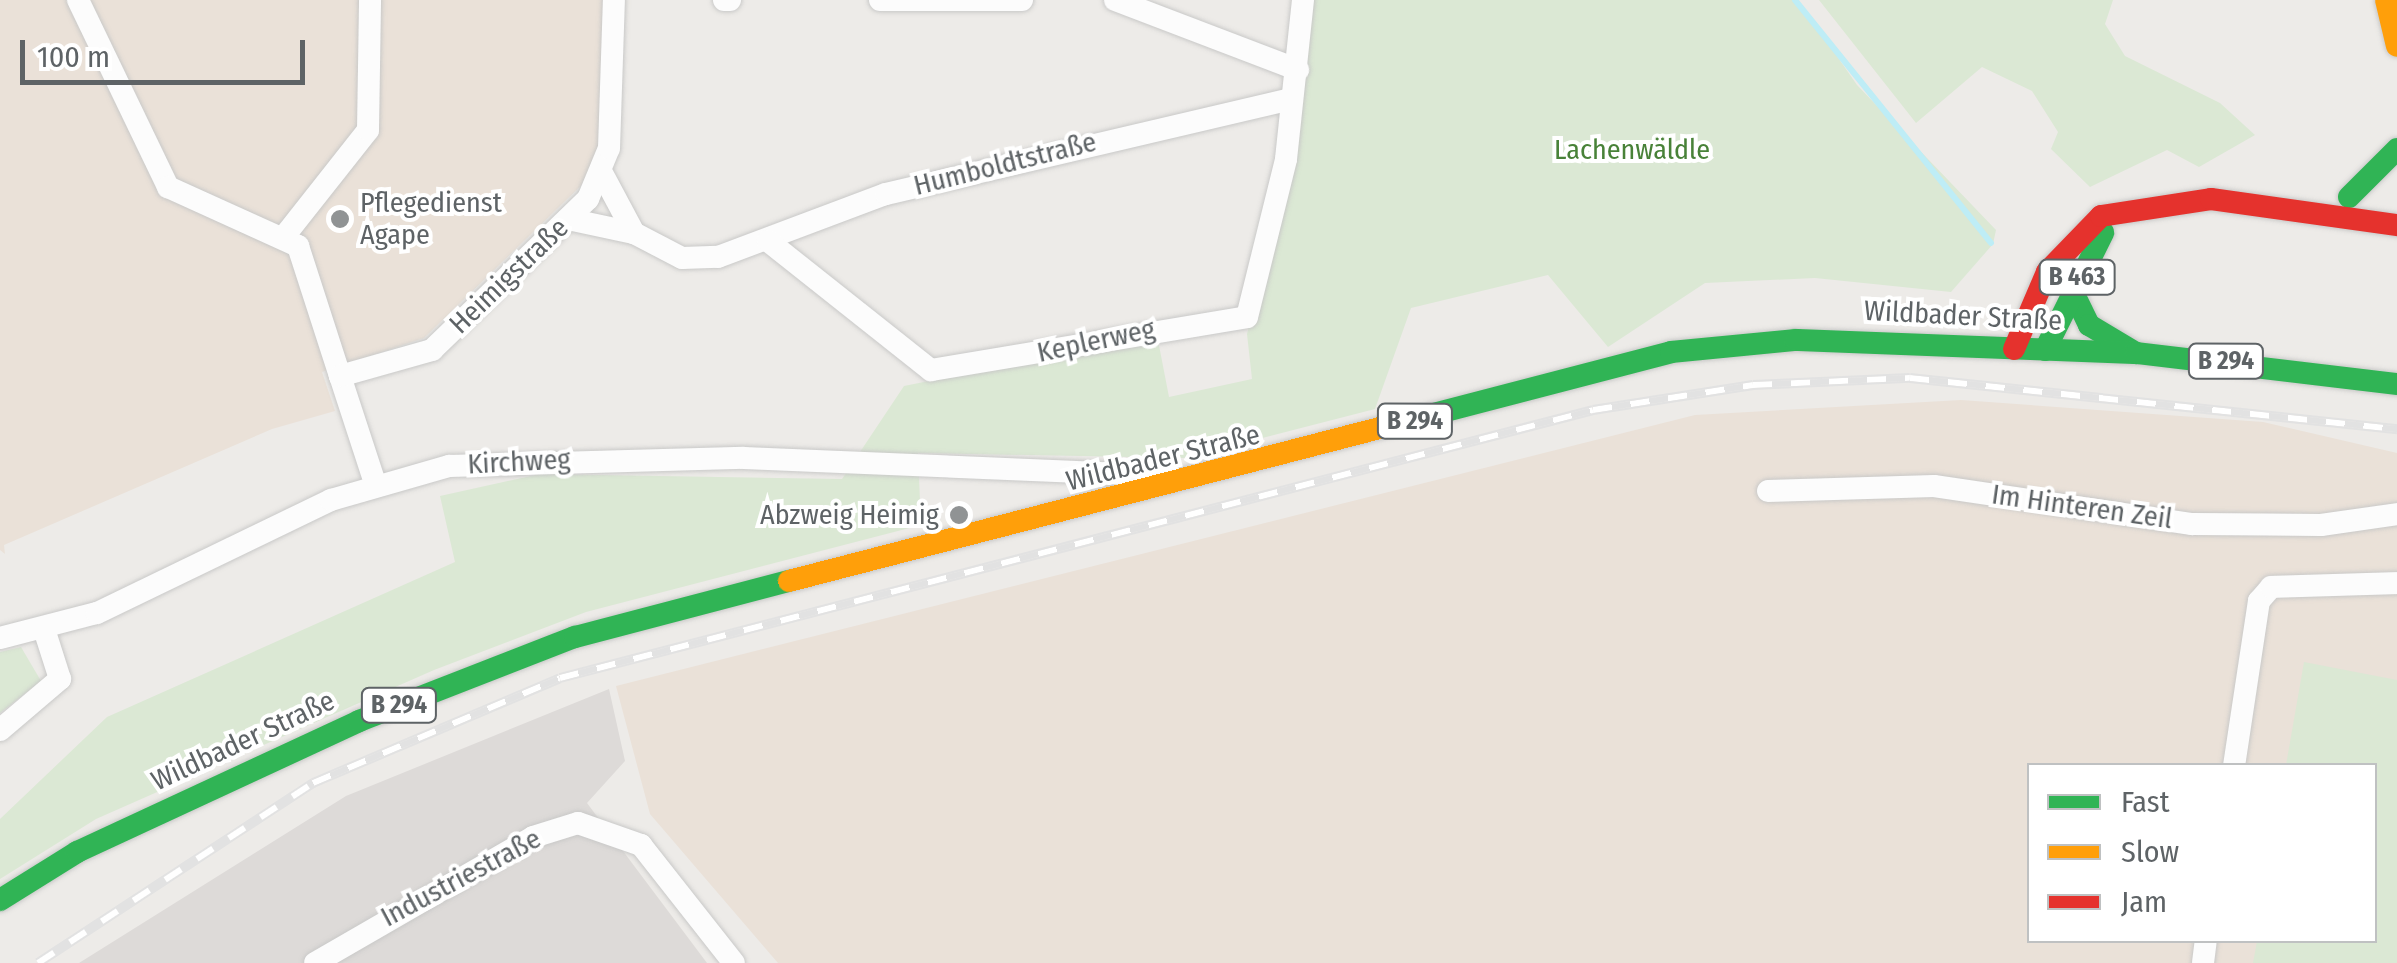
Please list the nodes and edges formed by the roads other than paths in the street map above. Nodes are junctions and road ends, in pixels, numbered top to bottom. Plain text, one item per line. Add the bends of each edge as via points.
1 (78, 0) edge
2 (370, 0) edge
3 (614, 0) edge
4 (880, 0) edge
5 (1022, 0) edge
6 (1116, 0) edge
7 (1303, 0) edge
8 (2386, 0) edge
9 (2397, 46) edge
10 (1298, 70) junction
11 (1290, 99) junction
12 (2397, 149) edge
13 (603, 175) junction
14 (2349, 197) junction
15 (2254, 201) junction
16 (2397, 201) edge
17 (2121, 211) junction
18 (568, 219) junction
19 (2397, 225) edge
20 (634, 233) junction
21 (286, 234) junction
22 (768, 241) junction
23 (2072, 290) junction
24 (2014, 348) junction
25 (2046, 350) junction
26 (2136, 353) junction
27 (340, 376) junction
28 (2397, 384) edge
29 (1072, 474) junction
30 (1204, 480) junction
31 (375, 483) junction
32 (1768, 491) dead end
33 (1098, 506) junction
34 (2397, 514) edge
35 (2397, 583) edge
36 (44, 632) junction
37 (0, 638) edge
38 (0, 730) edge
39 (2234, 763) edge
40 (0, 900) edge
41 (316, 963) edge
42 (734, 963) edge

1 - 21 street via 168,187 208,212
2 - 21 street via 368,130
3 - 13 street
4 - 5 street
6 - 10 street
7 - 10 street
8 - 9 main road
10 - 11 street
11 - 22 street, Humboldtstraße via 886,194
11 - 22 street, Keplerweg via 1286,159 1247,317 930,370
12 - 14 main road
13 - 18 street, Heimigstraße
13 - 20 street
14 - 15 main road, B 463
14 - 16 main road, B 463
15 - 17 main road, B 463
15 - 19 main road, B 463
17 - 23 main road, B 463
17 - 24 main road, B 463 via 2074,234 2028,305
18 - 20 street, Humboldtstraße
18 - 27 street, Heimigstraße via 432,350
20 - 22 street, Humboldtstraße via 702,259
21 - 27 street via 308,260
23 - 25 main road, B 463
23 - 26 main road, B 463 via 2089,325
24 - 25 main road, Wildbader Straße / B 294
24 - 30 main road, Wildbader Straße / B 294 via 1796,340 1694,347
25 - 26 main road, Wildbader Straße / B 294
26 - 28 main road, Wildbader Straße / B 294
27 - 31 street
29 - 30 street, Kirchweg
29 - 31 street, Kirchweg via 539,458
29 - 33 street
30 - 33 main road, Wildbader Straße / B 294
31 - 36 street, Kirchweg
32 - 34 street, Im Hinteren Zeil via 1934,486 2192,524 2321,525
33 - 40 main road, Wildbader Straße / B 294 via 647,615 494,666 132,825
35 - 39 street via 2271,587 2259,601
36 - 37 street, Kirchweg
36 - 38 street via 60,679
41 - 42 street, Industriestraße via 533,837 578,823 640,845

